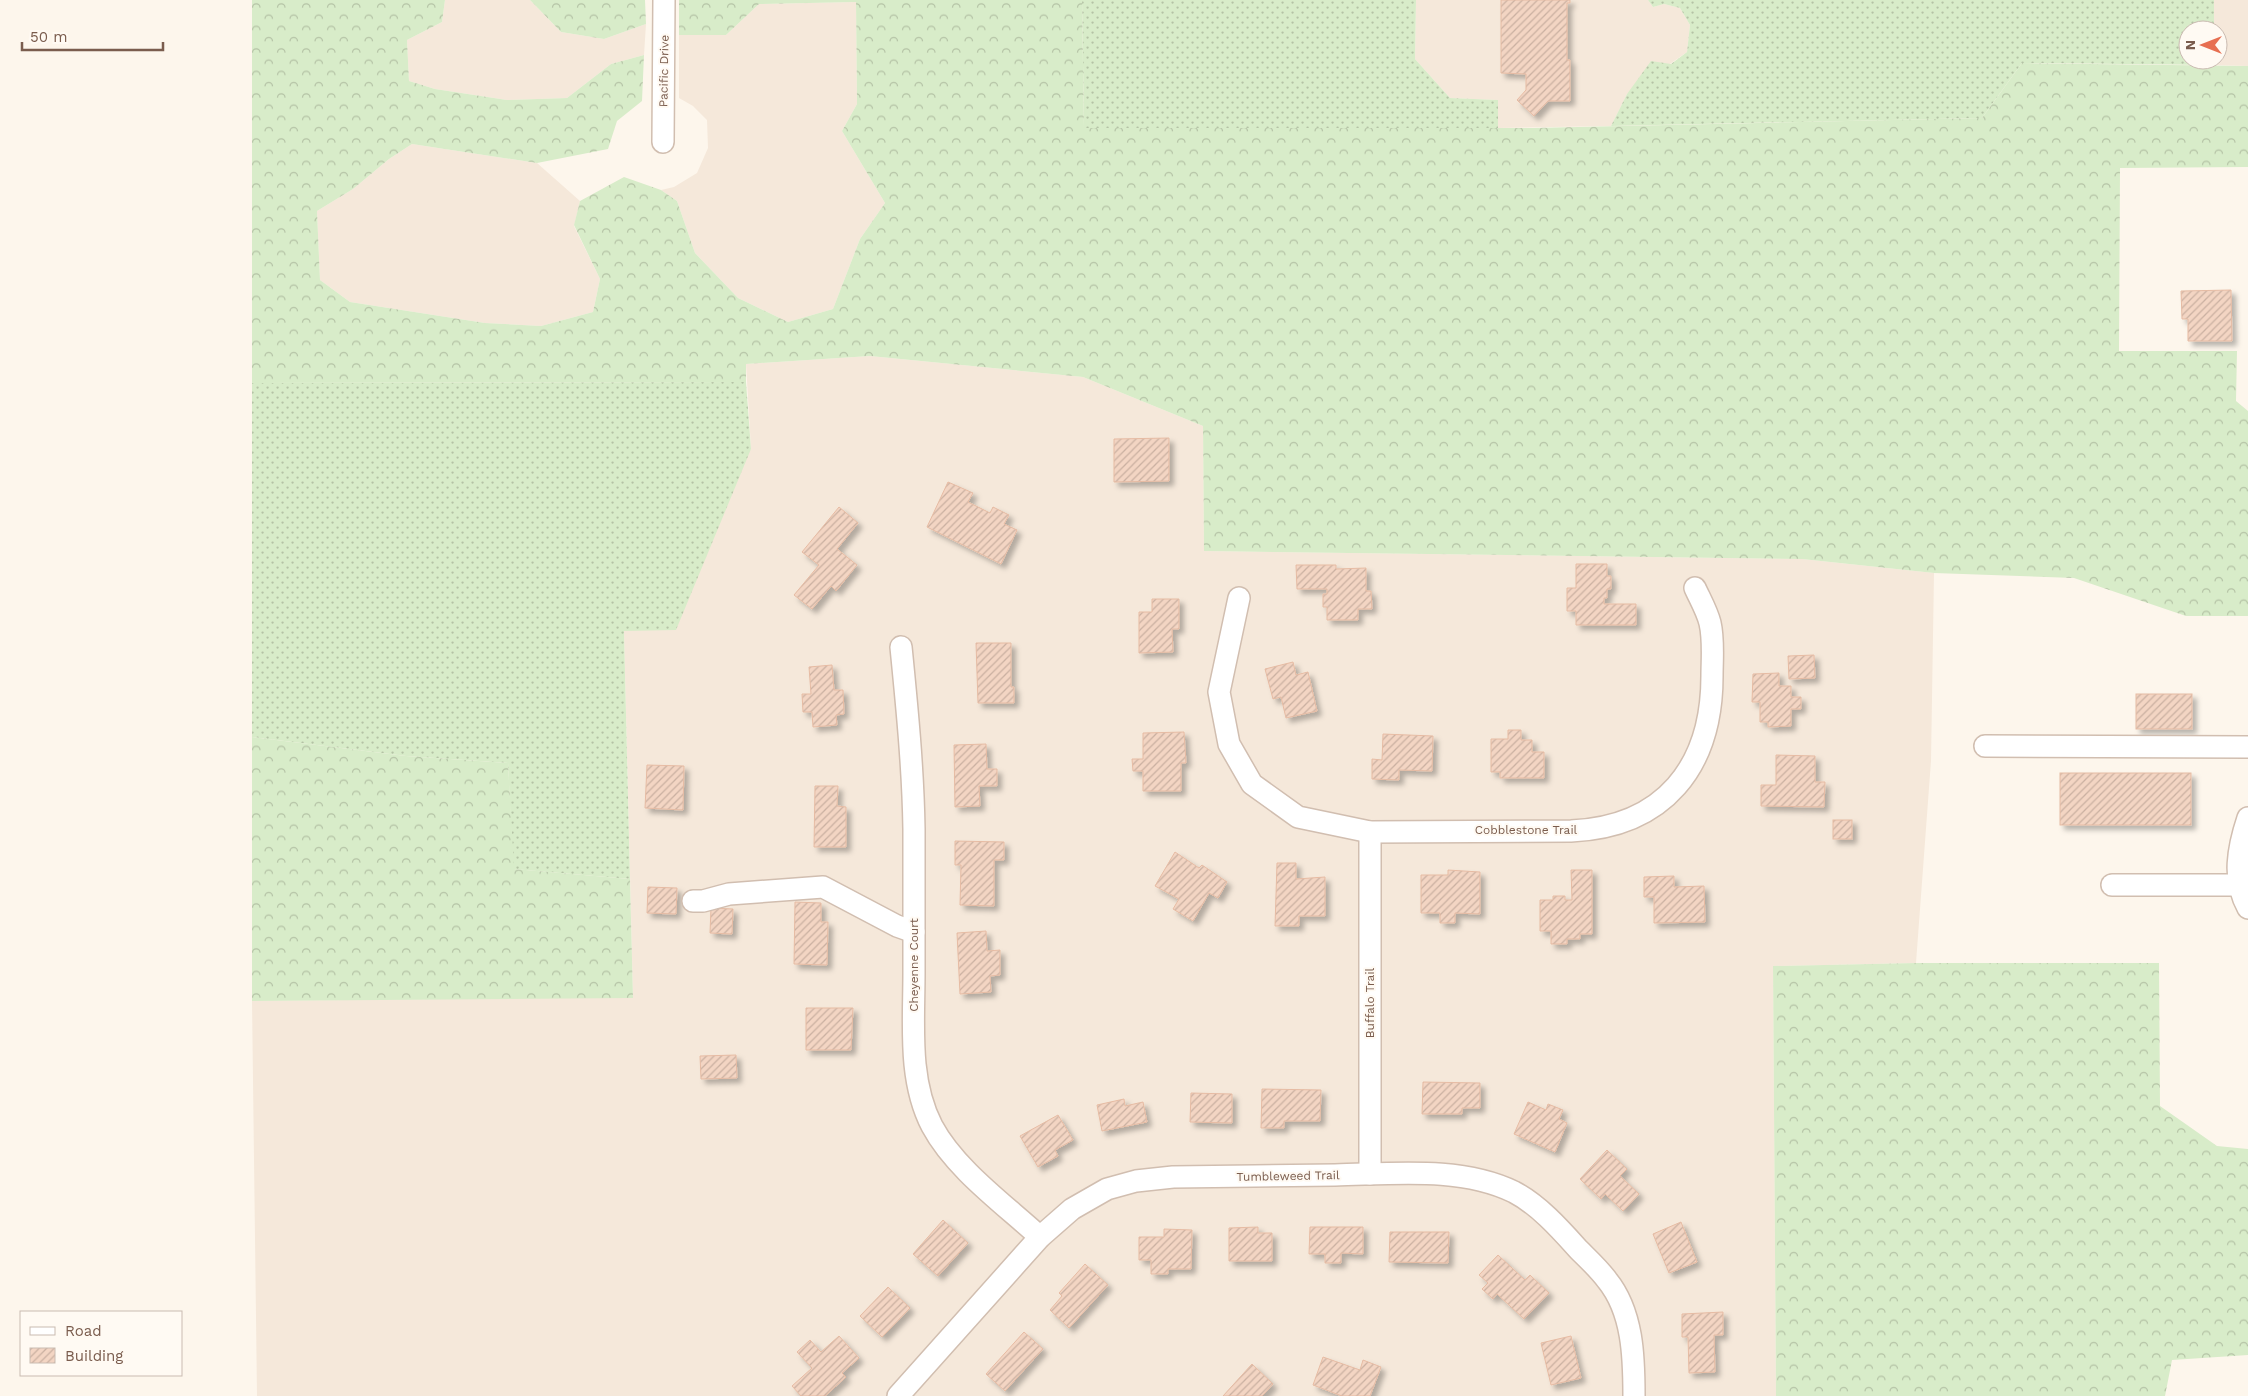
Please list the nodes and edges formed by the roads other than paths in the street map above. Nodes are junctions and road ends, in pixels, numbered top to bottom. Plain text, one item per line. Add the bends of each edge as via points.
1 (664, 0) edge
2 (663, 142) dead end
3 (1695, 588) dead end
4 (1238, 598) dead end
5 (902, 647) dead end
6 (1985, 746) dead end
7 (2248, 746) edge
8 (2248, 818) edge
9 (1370, 832) junction
10 (2112, 885) dead end
11 (2240, 885) junction
12 (693, 901) dead end
13 (2248, 908) edge
14 (914, 932) junction
15 (1370, 1174) junction
16 (1040, 1237) junction
17 (898, 1396) edge
18 (1634, 1396) edge

1 - 2 street, Pacific Drive
3 - 9 street, Cobblestone Trail via 1708,614 1711,630 1712,706 1708,728 1688,770 1672,791 1653,806 1635,817 1592,829
4 - 9 street, Cobblestone Trail via 1219,692 1229,744 1252,784 1298,817
5 - 14 street, Cheyenne Court via 912,774
6 - 7 street
8 - 11 street via 2240,842 2237,874
9 - 15 street, Buffalo Trail
10 - 11 street
11 - 13 street
12 - 14 street via 729,894 823,887
14 - 16 street, Cheyenne Court via 917,1082 932,1126 961,1166
15 - 16 street, Tumbleweed Trail via 1173,1177 1136,1181 1107,1189 1072,1209
15 - 18 street, Tumbleweed Trail via 1425,1174 1478,1179 1514,1192 1530,1202 1576,1246 1608,1281 1618,1298 1630,1333
16 - 17 street, Tumbleweed Trail

